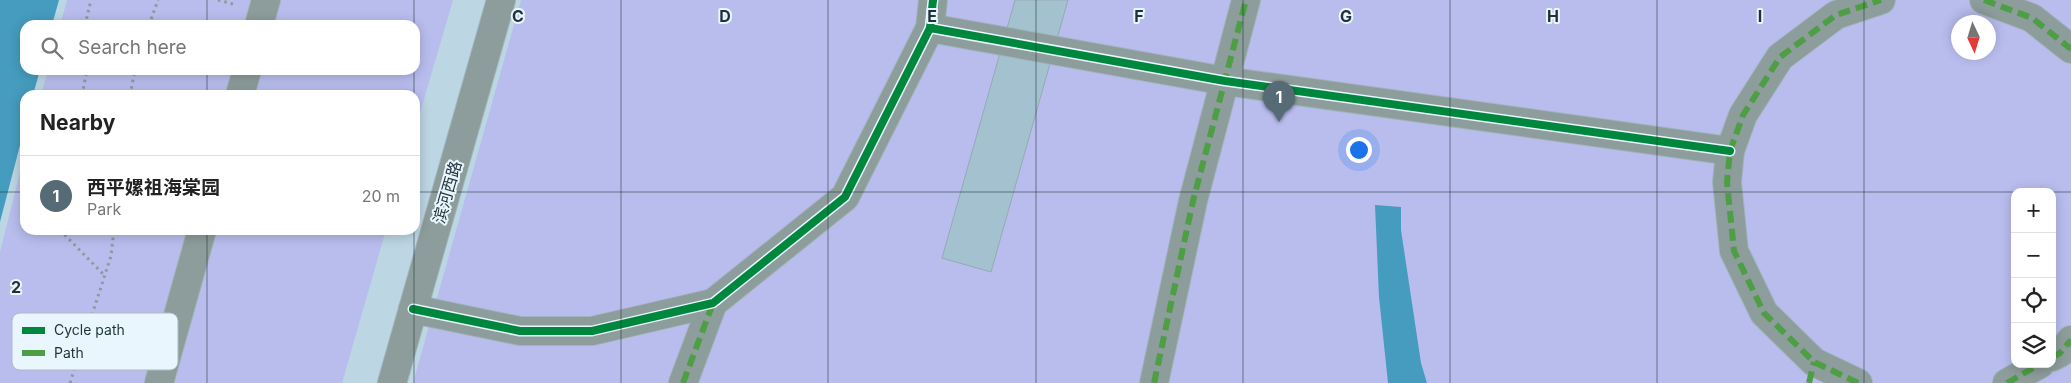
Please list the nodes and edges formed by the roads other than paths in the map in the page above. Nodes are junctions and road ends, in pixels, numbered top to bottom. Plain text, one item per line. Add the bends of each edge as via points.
1 (266, 0) edge
2 (502, 0) edge
3 (932, 0) edge
4 (1246, 0) edge
5 (1984, 0) edge
6 (1874, 1) edge
7 (260, 20) edge
8 (930, 28) junction
9 (2071, 49) edge
10 (246, 75) edge
11 (1225, 81) junction
12 (241, 90) edge
13 (1730, 151) junction
14 (201, 235) edge
15 (713, 303) junction
16 (413, 309) junction
17 (178, 315) edge
18 (2071, 340) edge
19 (2056, 355) edge
20 (2033, 368) edge
21 (163, 370) edge
22 (1812, 372) edge
23 (159, 383) edge
24 (392, 383) edge
25 (683, 383) edge
26 (1154, 383) edge
27 (1858, 383) edge
28 (2007, 383) edge

1 - 7 street
2 - 16 street, 滨河西路
3 - 8 street
4 - 11 street
5 - 9 street via 2032,18
6 - 13 street via 1836,15 1780,57 1743,115
8 - 11 street
8 - 15 street via 846,197
10 - 12 street
11 - 13 street
11 - 26 street via 1193,200
13 - 22 street via 1727,182 1734,251 1764,313
14 - 17 street
15 - 16 street via 592,331 520,332
15 - 25 street
16 - 24 street, 滨河西路
18 - 19 street
20 - 28 street
21 - 23 street
22 - 27 street

